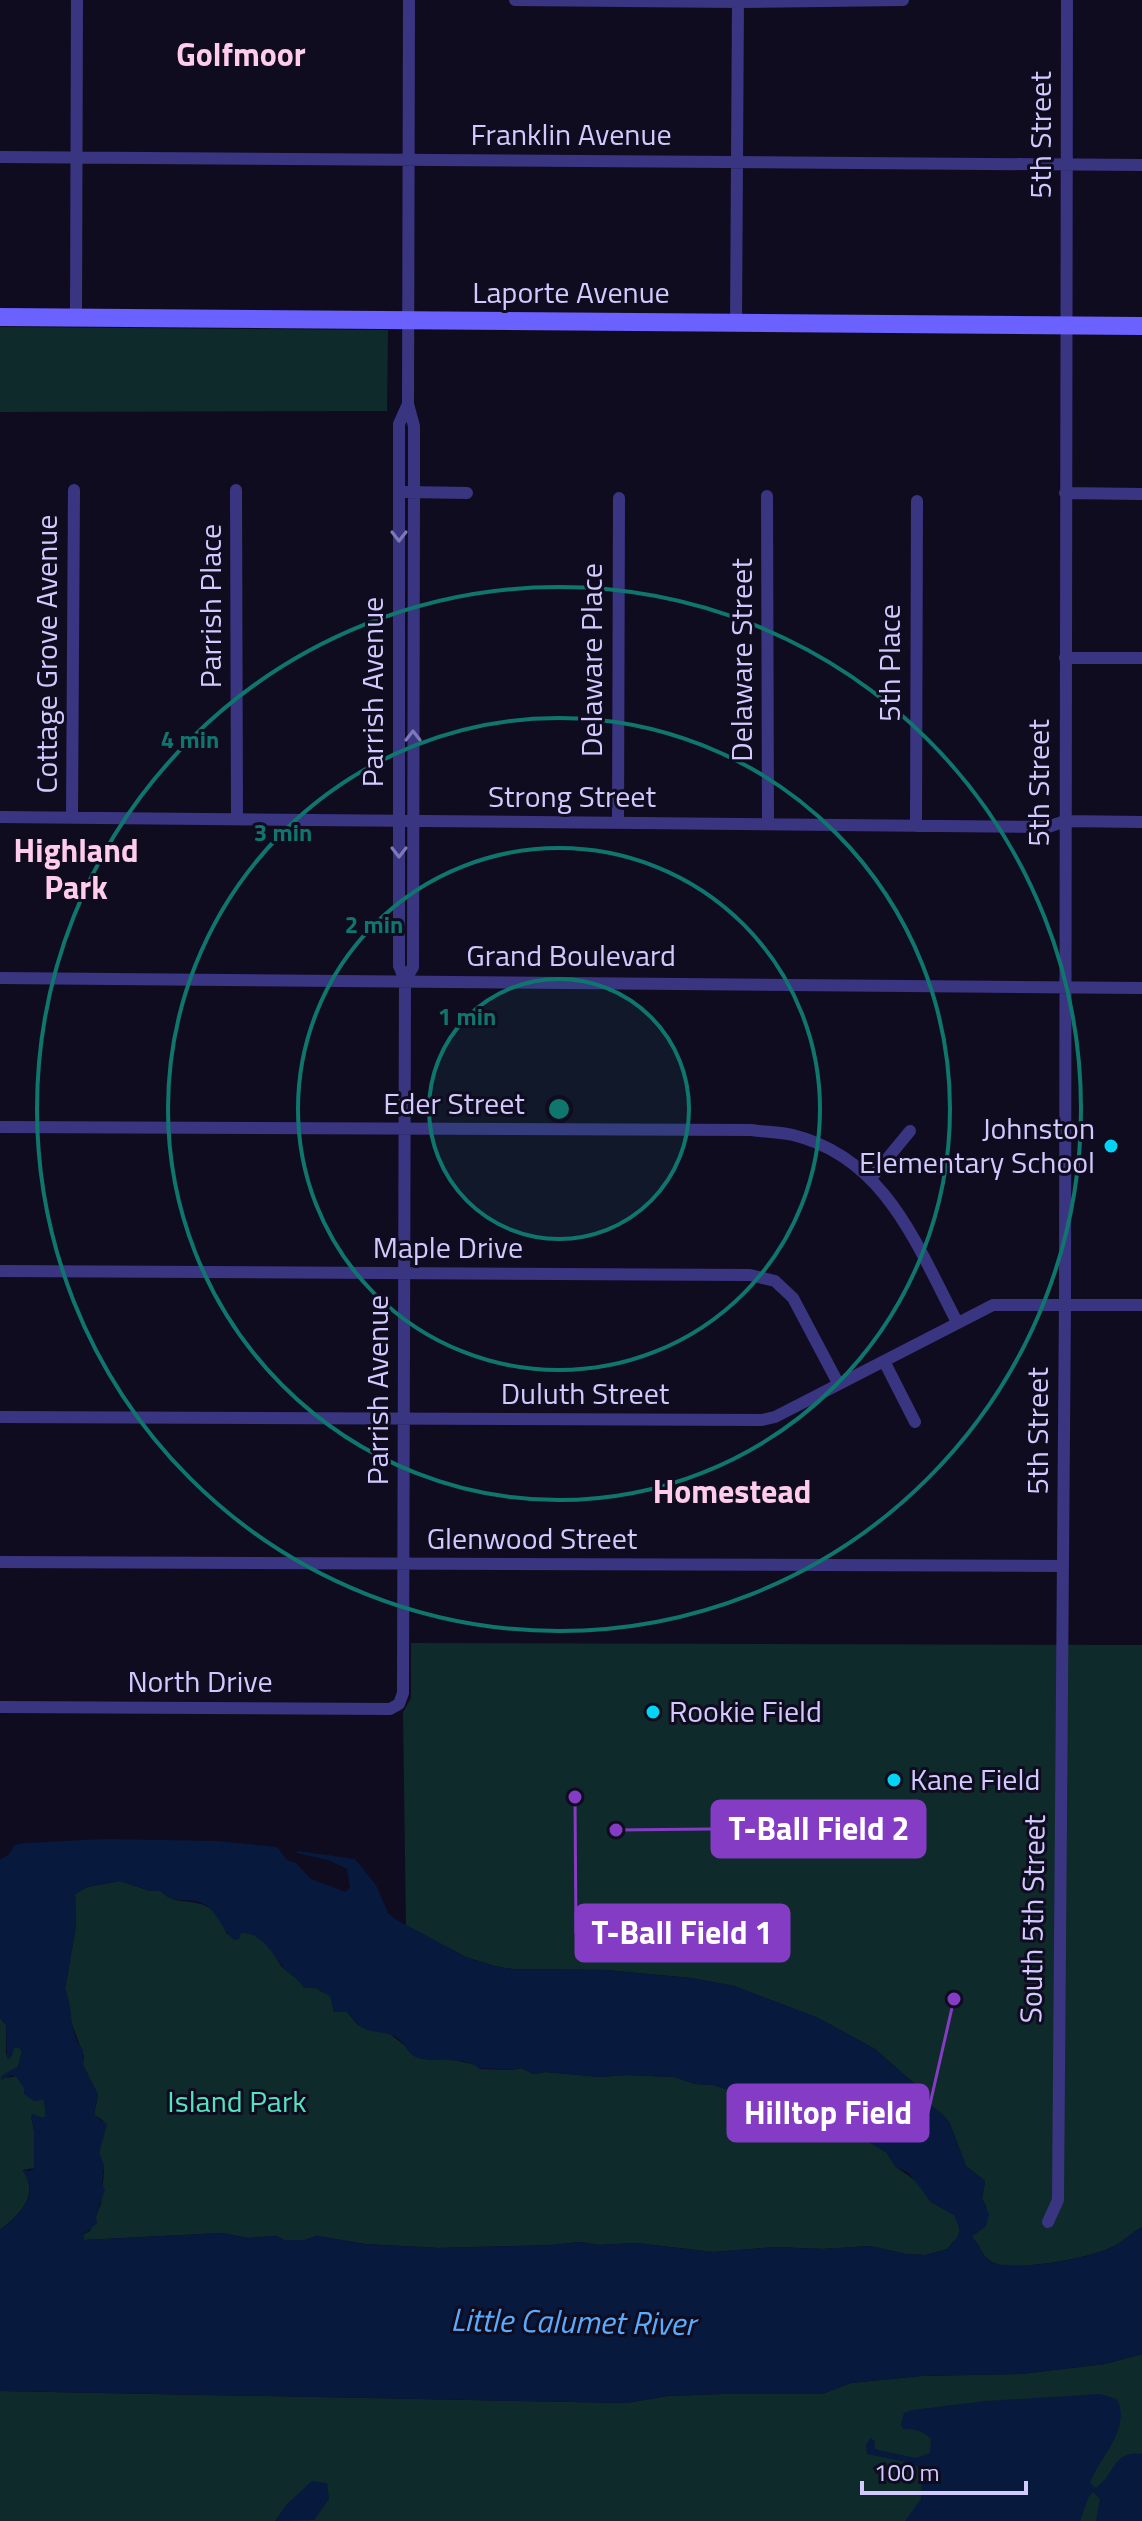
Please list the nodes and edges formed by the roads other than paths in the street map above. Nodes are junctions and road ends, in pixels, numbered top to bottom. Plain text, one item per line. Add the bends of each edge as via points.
1 (77, 0) edge
2 (409, 0) edge
3 (515, 0) edge
4 (903, 0) edge
5 (1067, 0) edge
6 (738, 1) edge
7 (0, 157) edge
8 (76, 157) junction
9 (409, 160) junction
10 (738, 162) junction
11 (1067, 165) junction
12 (1142, 165) edge
13 (0, 317) edge
14 (76, 317) junction
15 (408, 320) junction
16 (736, 322) junction
17 (1066, 325) junction
18 (1142, 326) edge
19 (408, 404) junction
20 (74, 490) dead end
21 (236, 490) dead end
22 (399, 492) junction
23 (414, 493) junction
24 (467, 493) dead end
25 (1065, 493) junction
26 (1142, 494) edge
27 (767, 496) dead end
28 (619, 498) dead end
29 (917, 501) dead end
30 (1065, 658) junction
31 (1142, 658) edge
32 (0, 817) edge
33 (72, 817) junction
34 (237, 818) junction
35 (399, 820) junction
36 (413, 821) junction
37 (1065, 821) junction
38 (1142, 822) edge
39 (618, 823) junction
40 (768, 824) junction
41 (916, 826) junction
42 (0, 978) edge
43 (405, 980) junction
44 (1064, 988) junction
45 (1142, 988) edge
46 (0, 1127) edge
47 (405, 1130) junction
48 (910, 1131) dead end
49 (872, 1177) junction
50 (0, 1271) edge
51 (404, 1274) junction
52 (1065, 1304) junction
53 (1142, 1305) edge
54 (957, 1322) junction
55 (884, 1361) junction
56 (838, 1383) junction
57 (0, 1417) edge
58 (404, 1420) junction
59 (915, 1422) dead end
60 (0, 1562) edge
61 (404, 1565) junction
62 (1063, 1566) junction
63 (399, 1704) joint
64 (0, 1707) edge
65 (1048, 2222) dead end

1 - 8 street
2 - 9 street, Parrish Avenue
3 - 6 street
4 - 6 street
5 - 11 street, 5th Street
6 - 10 street
7 - 8 street, Franklin Avenue
8 - 9 street, Franklin Avenue
8 - 14 street
9 - 10 street, Franklin Avenue
9 - 15 street, Parrish Avenue
10 - 11 street, Franklin Avenue
10 - 16 street
11 - 12 street, Franklin Avenue
11 - 17 street, 5th Street
13 - 14 street, Laporte Avenue
14 - 15 street, Laporte Avenue
15 - 16 street, Laporte Avenue
15 - 19 street, Parrish Avenue
16 - 17 street, Laporte Avenue
17 - 18 street, Laporte Avenue
17 - 25 street, 5th Street
19 - 22 street, Parrish Avenue via 399,424
19 - 23 street, Parrish Avenue via 414,426
20 - 33 street, Cottage Grove Avenue
21 - 34 street, Parrish Place
22 - 23 street
22 -> 35 street, Parrish Avenue
23 - 24 street
36 -> 23 street, Parrish Avenue
25 - 26 street
25 - 30 street, 5th Street
27 - 40 street, Delaware Street
28 - 39 street, Delaware Place
29 - 41 street, 5th Place
30 - 31 street
30 - 37 street, 5th Street
32 - 33 street, Strong Street
33 - 34 street, Strong Street
34 - 35 street, Strong Street
35 - 36 street, Strong Street
35 -> 43 street, Parrish Avenue via 399,966
36 - 39 street, Strong Street
36 - 43 street, Parrish Avenue via 413,967
37 - 38 street, Strong Street
37 - 41 street, Strong Street via 1048,827
37 - 44 street, 5th Street
39 - 40 street, Strong Street
40 - 41 street, Strong Street
42 - 43 street, Grand Boulevard
43 - 44 street, Grand Boulevard
43 - 47 street, Parrish Avenue
44 - 45 street, Grand Boulevard
44 - 52 street, 5th Street
46 - 47 street, Eder Street
47 - 49 street, Eder Street via 751,1130 807,1140
47 - 51 street, Parrish Avenue
48 - 49 street
49 - 54 street, Eder Street via 910,1232
50 - 51 street, Maple Drive
51 - 56 street, Maple Drive via 761,1276 793,1298
51 - 58 street, Parrish Avenue
52 - 53 street, Duluth Street
52 - 54 street, Duluth Street via 993,1305
52 - 62 street, 5th Street
54 - 55 street, Duluth Street
55 - 56 street, Duluth Street
55 - 59 street
56 - 58 street, Duluth Street via 762,1420
57 - 58 street, Duluth Street
58 - 61 street, Parrish Avenue
60 - 61 street, Glenwood Street
61 - 62 street, Glenwood Street
61 - 63 street, Parrish Avenue
62 - 65 street, South 5th Street via 1058,2200
63 - 64 street, North Drive via 390,1709

